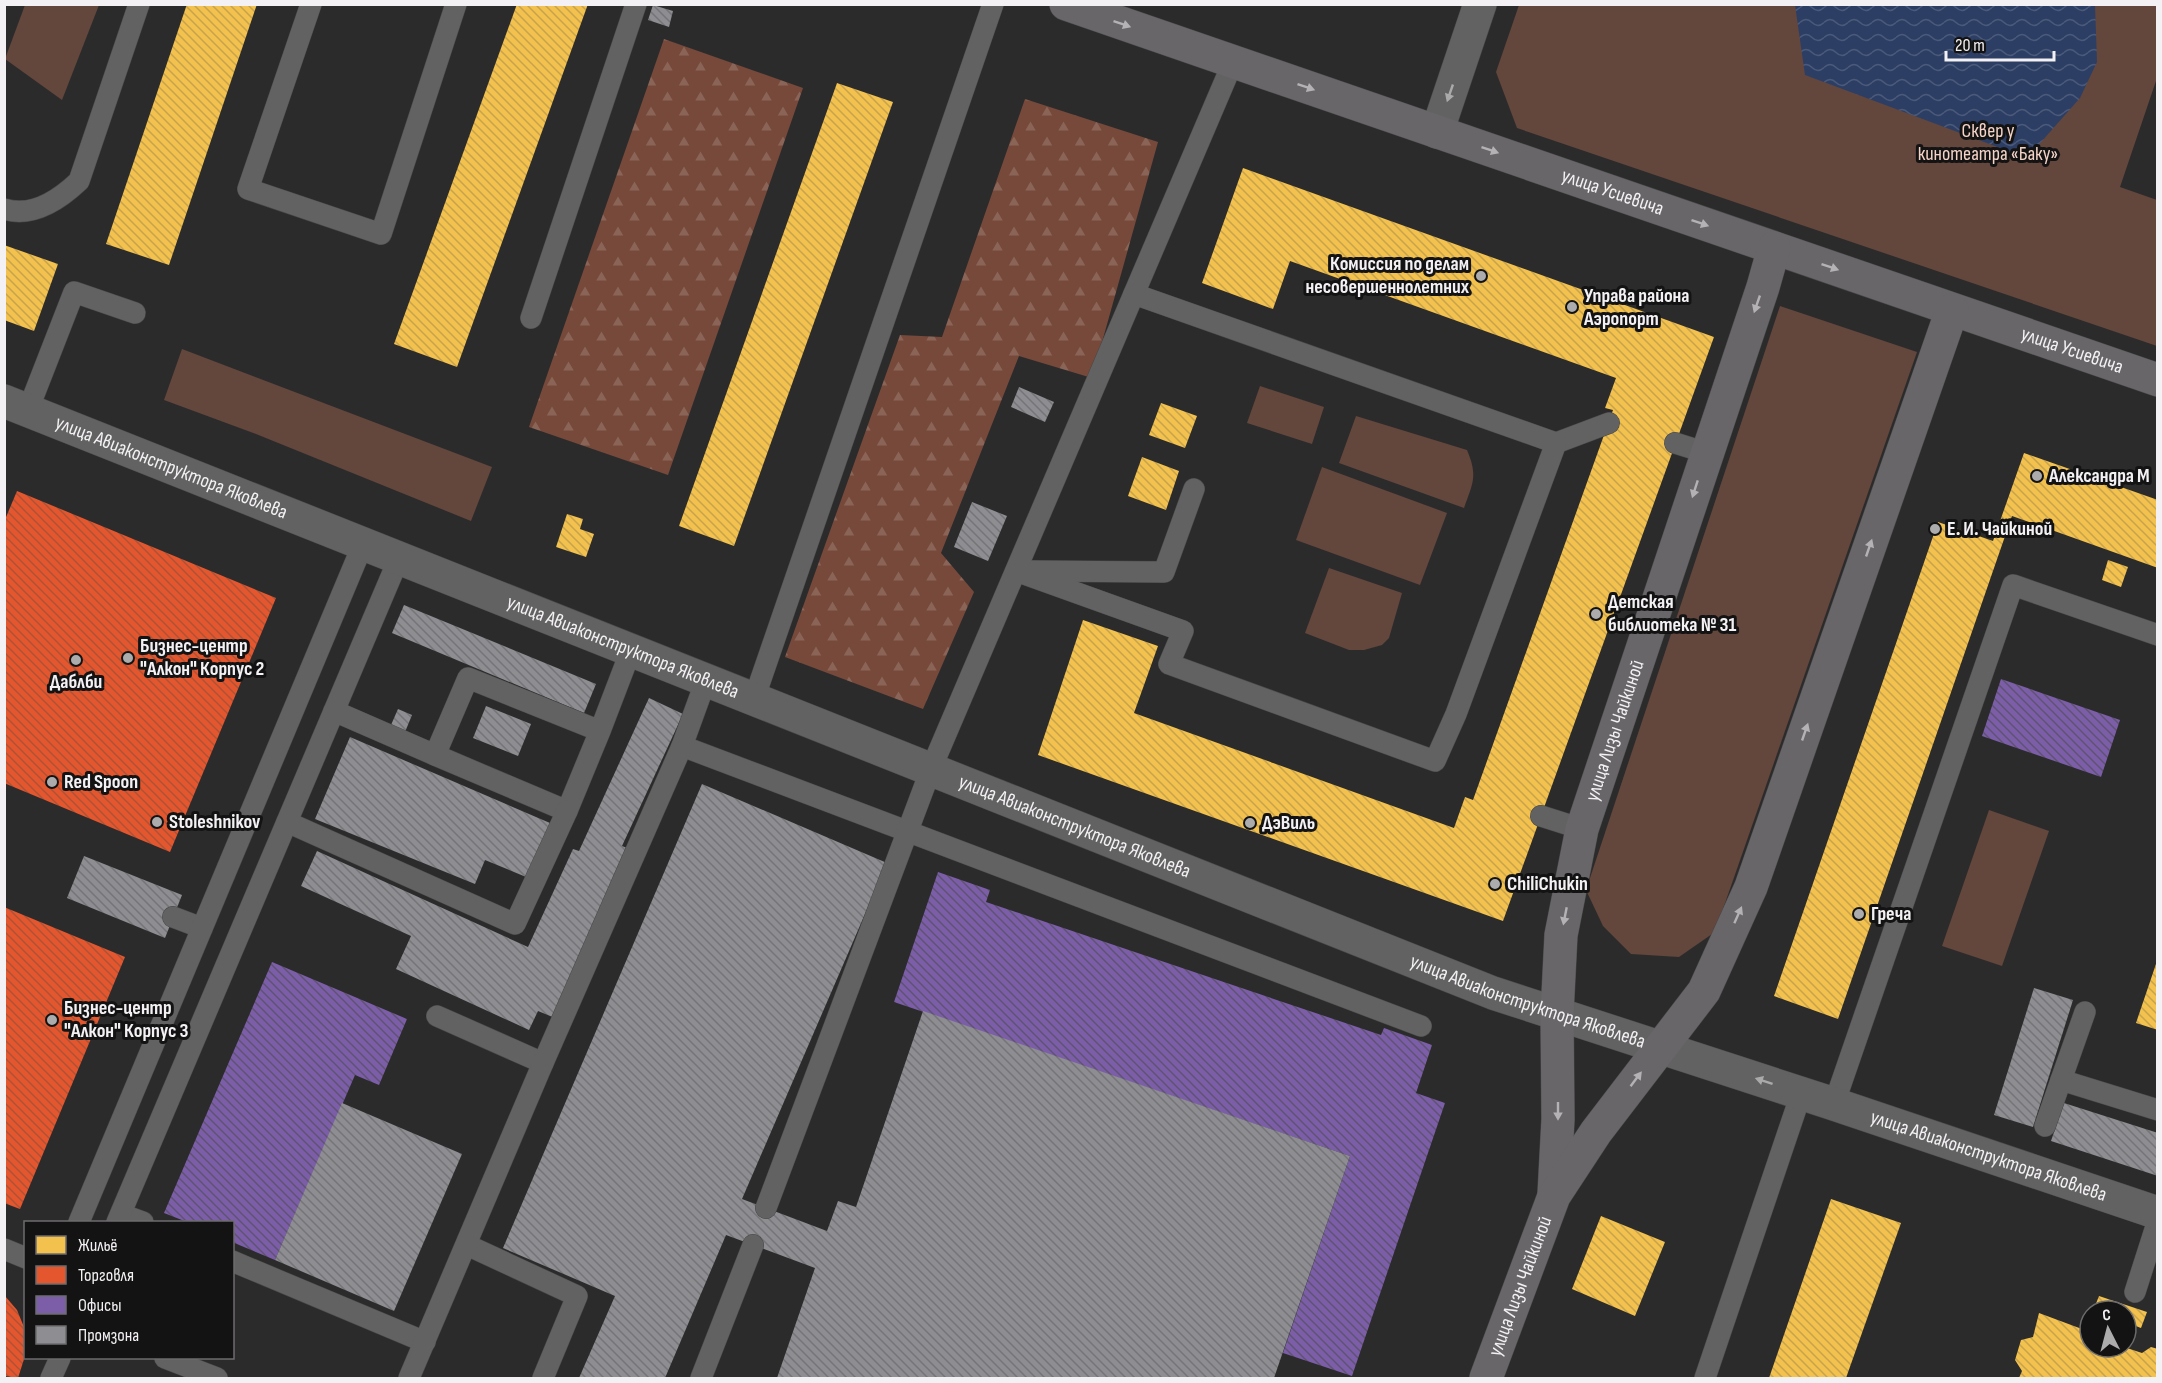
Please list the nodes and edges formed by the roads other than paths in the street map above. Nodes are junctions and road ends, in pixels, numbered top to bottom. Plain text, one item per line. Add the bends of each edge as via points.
1 (140, 4) edge
2 (311, 4) edge
3 (456, 4) edge
4 (636, 4) edge
5 (993, 4) edge
6 (1066, 4) edge
7 (1479, 4) edge
8 (1233, 62) junction
9 (1437, 132) junction
10 (4, 208) edge
11 (1774, 248) junction
12 (1134, 294) junction
13 (1953, 310) junction
14 (135, 313) dead end
15 (531, 318) dead end
16 (2157, 380) edge
17 (16, 405) edge
18 (1609, 423) dead end
19 (1556, 443) junction
20 (1675, 443) dead end
21 (1707, 453) junction
22 (1194, 489) dead end
23 (363, 543) junction
24 (399, 558) junction
25 (1016, 571) junction
26 (2157, 634) edge
27 (631, 650) junction
28 (706, 680) junction
29 (754, 699) junction
30 (334, 711) junction
31 (600, 731) junction
32 (682, 746) junction
33 (435, 755) junction
34 (931, 769) junction
35 (567, 811) junction
36 (1541, 816) dead end
37 (287, 822) junction
38 (1582, 829) junction
39 (908, 831) junction
40 (173, 917) dead end
41 (202, 928) junction
42 (2085, 1012) dead end
43 (1557, 1014) junction
44 (437, 1016) dead end
45 (1421, 1026) dead end
46 (1660, 1048) junction
47 (543, 1063) junction
48 (2061, 1080) junction
49 (1801, 1094) junction
50 (1834, 1104) junction
51 (2157, 1110) edge
52 (2045, 1126) dead end
53 (1554, 1196) junction
54 (766, 1208) dead end
55 (2157, 1214) edge
56 (119, 1218) edge
57 (2157, 1220) edge
58 (79, 1221) edge
59 (137, 1221) edge
60 (467, 1245) junction
61 (753, 1245) dead end
62 (4, 1249) edge
63 (24, 1257) edge
64 (234, 1262) edge
65 (2135, 1292) dead end
66 (425, 1342) junction
67 (60, 1359) edge
68 (168, 1359) edge
69 (51, 1378) edge
70 (217, 1378) edge
71 (409, 1378) edge
72 (543, 1378) edge
73 (701, 1378) edge
74 (1486, 1378) edge
75 (1705, 1378) edge

1 - 10 lane via 79,181 51,204 31,210
2 - 3 lane via 248,189 381,234
4 - 15 lane
5 - 29 lane
6 -> 8 street, улица Усиевича
7 -> 9 street
8 -> 9 street, улица Усиевича
8 - 12 lane
9 -> 11 street, улица Усиевича
11 -> 13 street, улица Усиевича
11 -> 21 street, улица Лизы Чайкиной
12 - 19 lane
12 - 25 lane
13 - 16 street, улица Усиевича
46 -> 13 street, улица Лизы Чайкиной via 1704,991 1751,887
14 - 17 lane via 74,292
17 - 23 street, улица Авиаконструктора Яковлева
18 - 19 lane
19 - 25 lane via 1435,761 1169,664 1183,631
20 - 21 lane
21 -> 38 street, улица Лизы Чайкиной
22 - 25 lane via 1164,572
23 - 24 street, улица Авиаконструктора Яковлева
23 - 41 lane
24 - 27 street, улица Авиаконструктора Яковлева
24 - 30 lane
25 - 34 lane
26 - 50 lane via 2013,585
27 - 28 street, улица Авиаконструктора Яковлева
27 - 31 lane
28 - 29 street, улица Авиаконструктора Яковлева
28 - 32 lane
29 - 34 street, улица Авиаконструктора Яковлева
30 - 33 lane
30 - 37 lane
31 - 33 lane via 468,678
31 - 35 lane
32 - 39 lane
32 - 47 lane
33 - 35 lane
34 - 39 lane
34 - 43 street, улица Авиаконструктора Яковлева via 1494,993
35 - 37 lane via 515,924
36 - 38 lane
37 - 56 lane
38 -> 43 street, улица Лизы Чайкиной via 1561,935
39 - 45 lane
39 - 54 lane
40 - 41 lane
41 - 58 lane
42 - 48 lane
43 - 46 street, улица Авиаконструктора Яковлева
43 -> 53 street, улица Лизы Чайкиной
44 - 47 lane
49 -> 46 street, улица Авиаконструктора Яковлева
53 -> 46 street, улица Лизы Чайкиной via 1596,1132
47 - 60 lane
48 - 51 lane
48 - 52 lane
49 - 50 street, улица Авиаконструктора Яковлева
49 - 75 lane
50 - 55 street, улица Авиаконструктора Яковлева
53 - 74 street, улица Лизы Чайкиной
56 - 59 lane
57 - 65 lane
60 - 66 lane
60 - 72 lane via 577,1296
61 - 73 lane
62 - 63 lane
64 - 66 lane
66 - 71 lane
67 - 69 lane
68 - 70 lane

